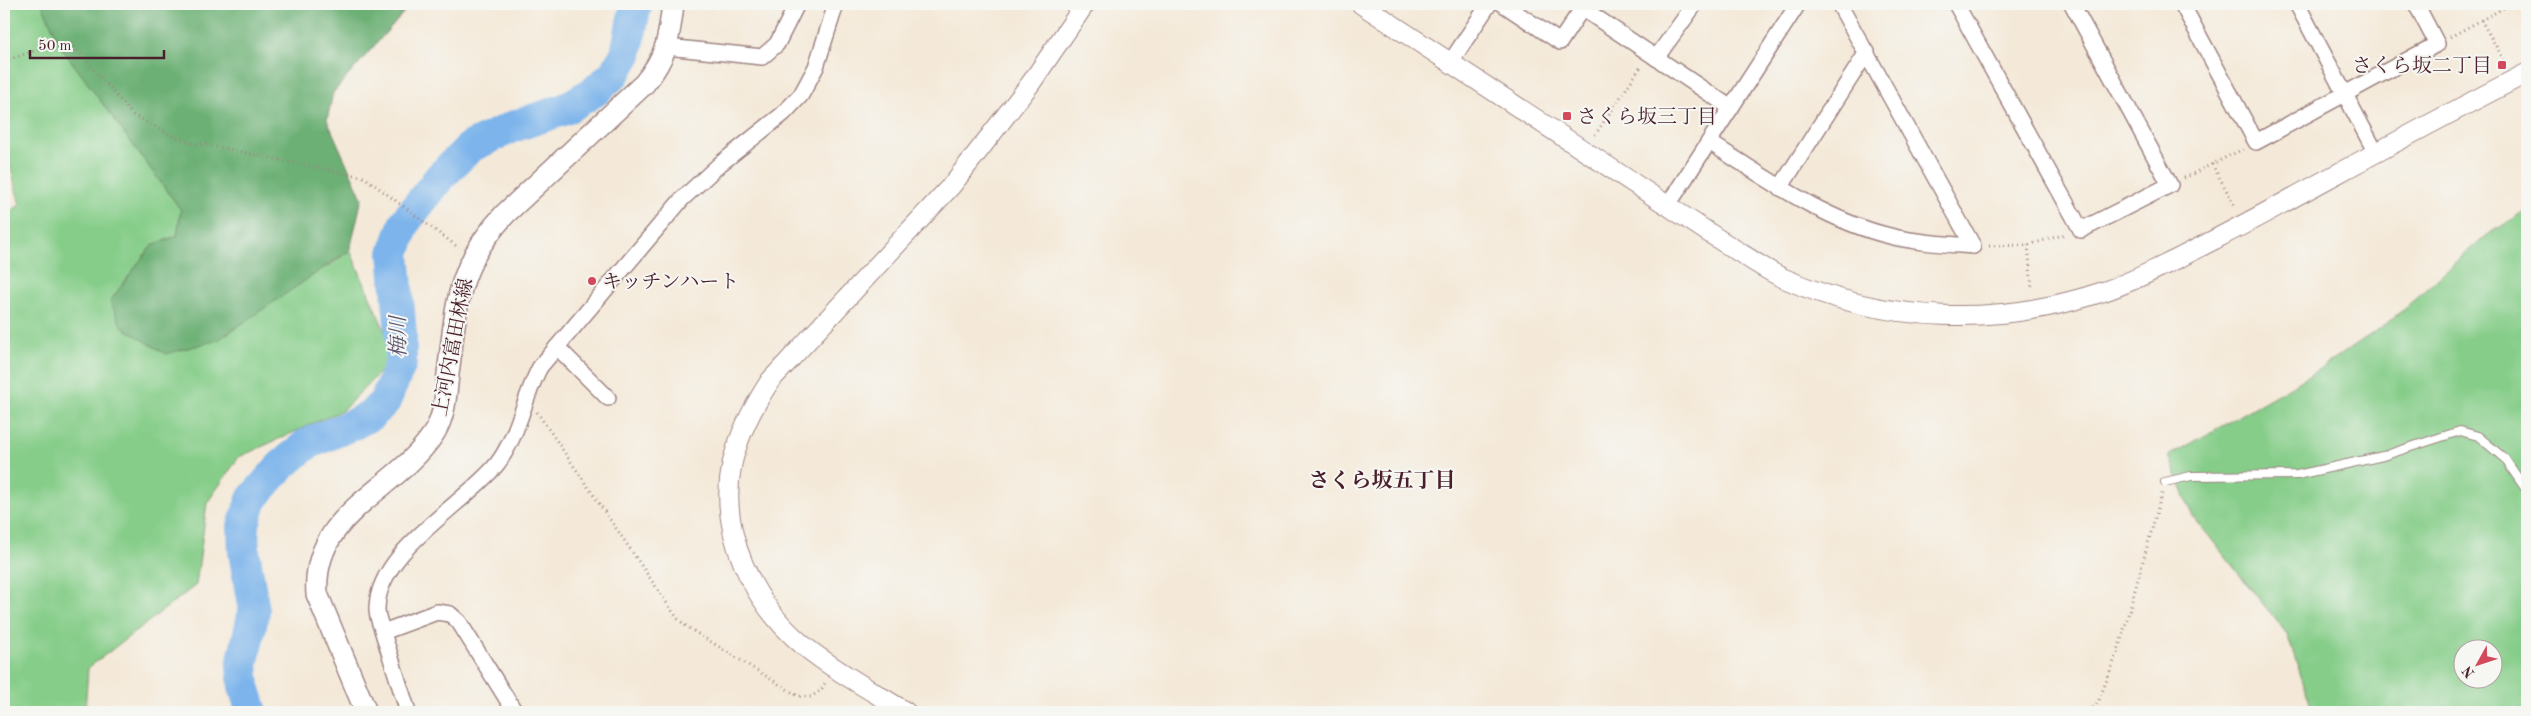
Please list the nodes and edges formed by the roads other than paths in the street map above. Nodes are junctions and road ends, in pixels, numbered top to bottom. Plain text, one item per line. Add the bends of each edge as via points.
1 (672, 4) edge
2 (798, 4) edge
3 (836, 4) edge
4 (1085, 4) edge
5 (1361, 4) edge
6 (1489, 4) edge
7 (1503, 4) edge
8 (1695, 4) edge
9 (1798, 4) edge
10 (1839, 4) edge
11 (1956, 4) edge
12 (2072, 4) edge
13 (2182, 4) edge
14 (2297, 4) edge
15 (2416, 4) edge
16 (1583, 6) edge
17 (667, 47) junction
18 (1867, 52) junction
19 (1653, 56) junction
20 (1450, 63) junction
21 (2527, 72) edge
22 (2345, 94) junction
23 (1731, 108) junction
24 (1709, 142) junction
25 (2376, 153) junction
26 (1780, 188) junction
27 (1668, 204) junction
28 (557, 347) junction
29 (608, 398) dead end
30 (2165, 482) road end
31 (2527, 491) edge
32 (383, 632) junction
33 (366, 712) edge
34 (408, 712) edge
35 (516, 712) edge
36 (906, 712) edge

1 - 17 main road, 上河内富田林線
2 - 17 street via 777,44 762,57
3 - 28 street via 816,67 801,95 682,199
4 - 36 street via 1031,83 952,185 770,381 754,406 732,464 729,498 733,533 742,563 777,619 835,668
5 - 20 street
6 - 20 street
7 - 16 street via 1560,42
8 - 19 street
9 - 23 street
10 - 18 street
11 - 12 street via 2081,230 2170,185
13 - 22 street via 2256,142
14 - 22 street
15 - 22 street via 2437,44
16 - 19 street
17 - 33 main road, 上河内富田林線 via 658,67 644,84 488,232 471,258 460,290 444,405 435,431 414,458 341,521 320,555 317,594
18 - 26 street
18 - 26 street via 1973,246 1890,236 1816,209
19 - 23 street
20 - 27 street
21 - 25 street
22 - 25 street
23 - 24 street
24 - 26 street
24 - 27 street
25 - 27 street via 2230,233 2147,274 2068,303 1986,316 1929,316 1879,310 1827,296 1781,277
28 - 29 street
28 - 32 street via 540,367 498,463 393,564 381,585 378,602
30 - 31 lane via 2191,476 2297,475 2383,456 2460,431 2478,436 2505,458
32 - 34 street
32 - 35 street via 437,612 450,614 459,622

